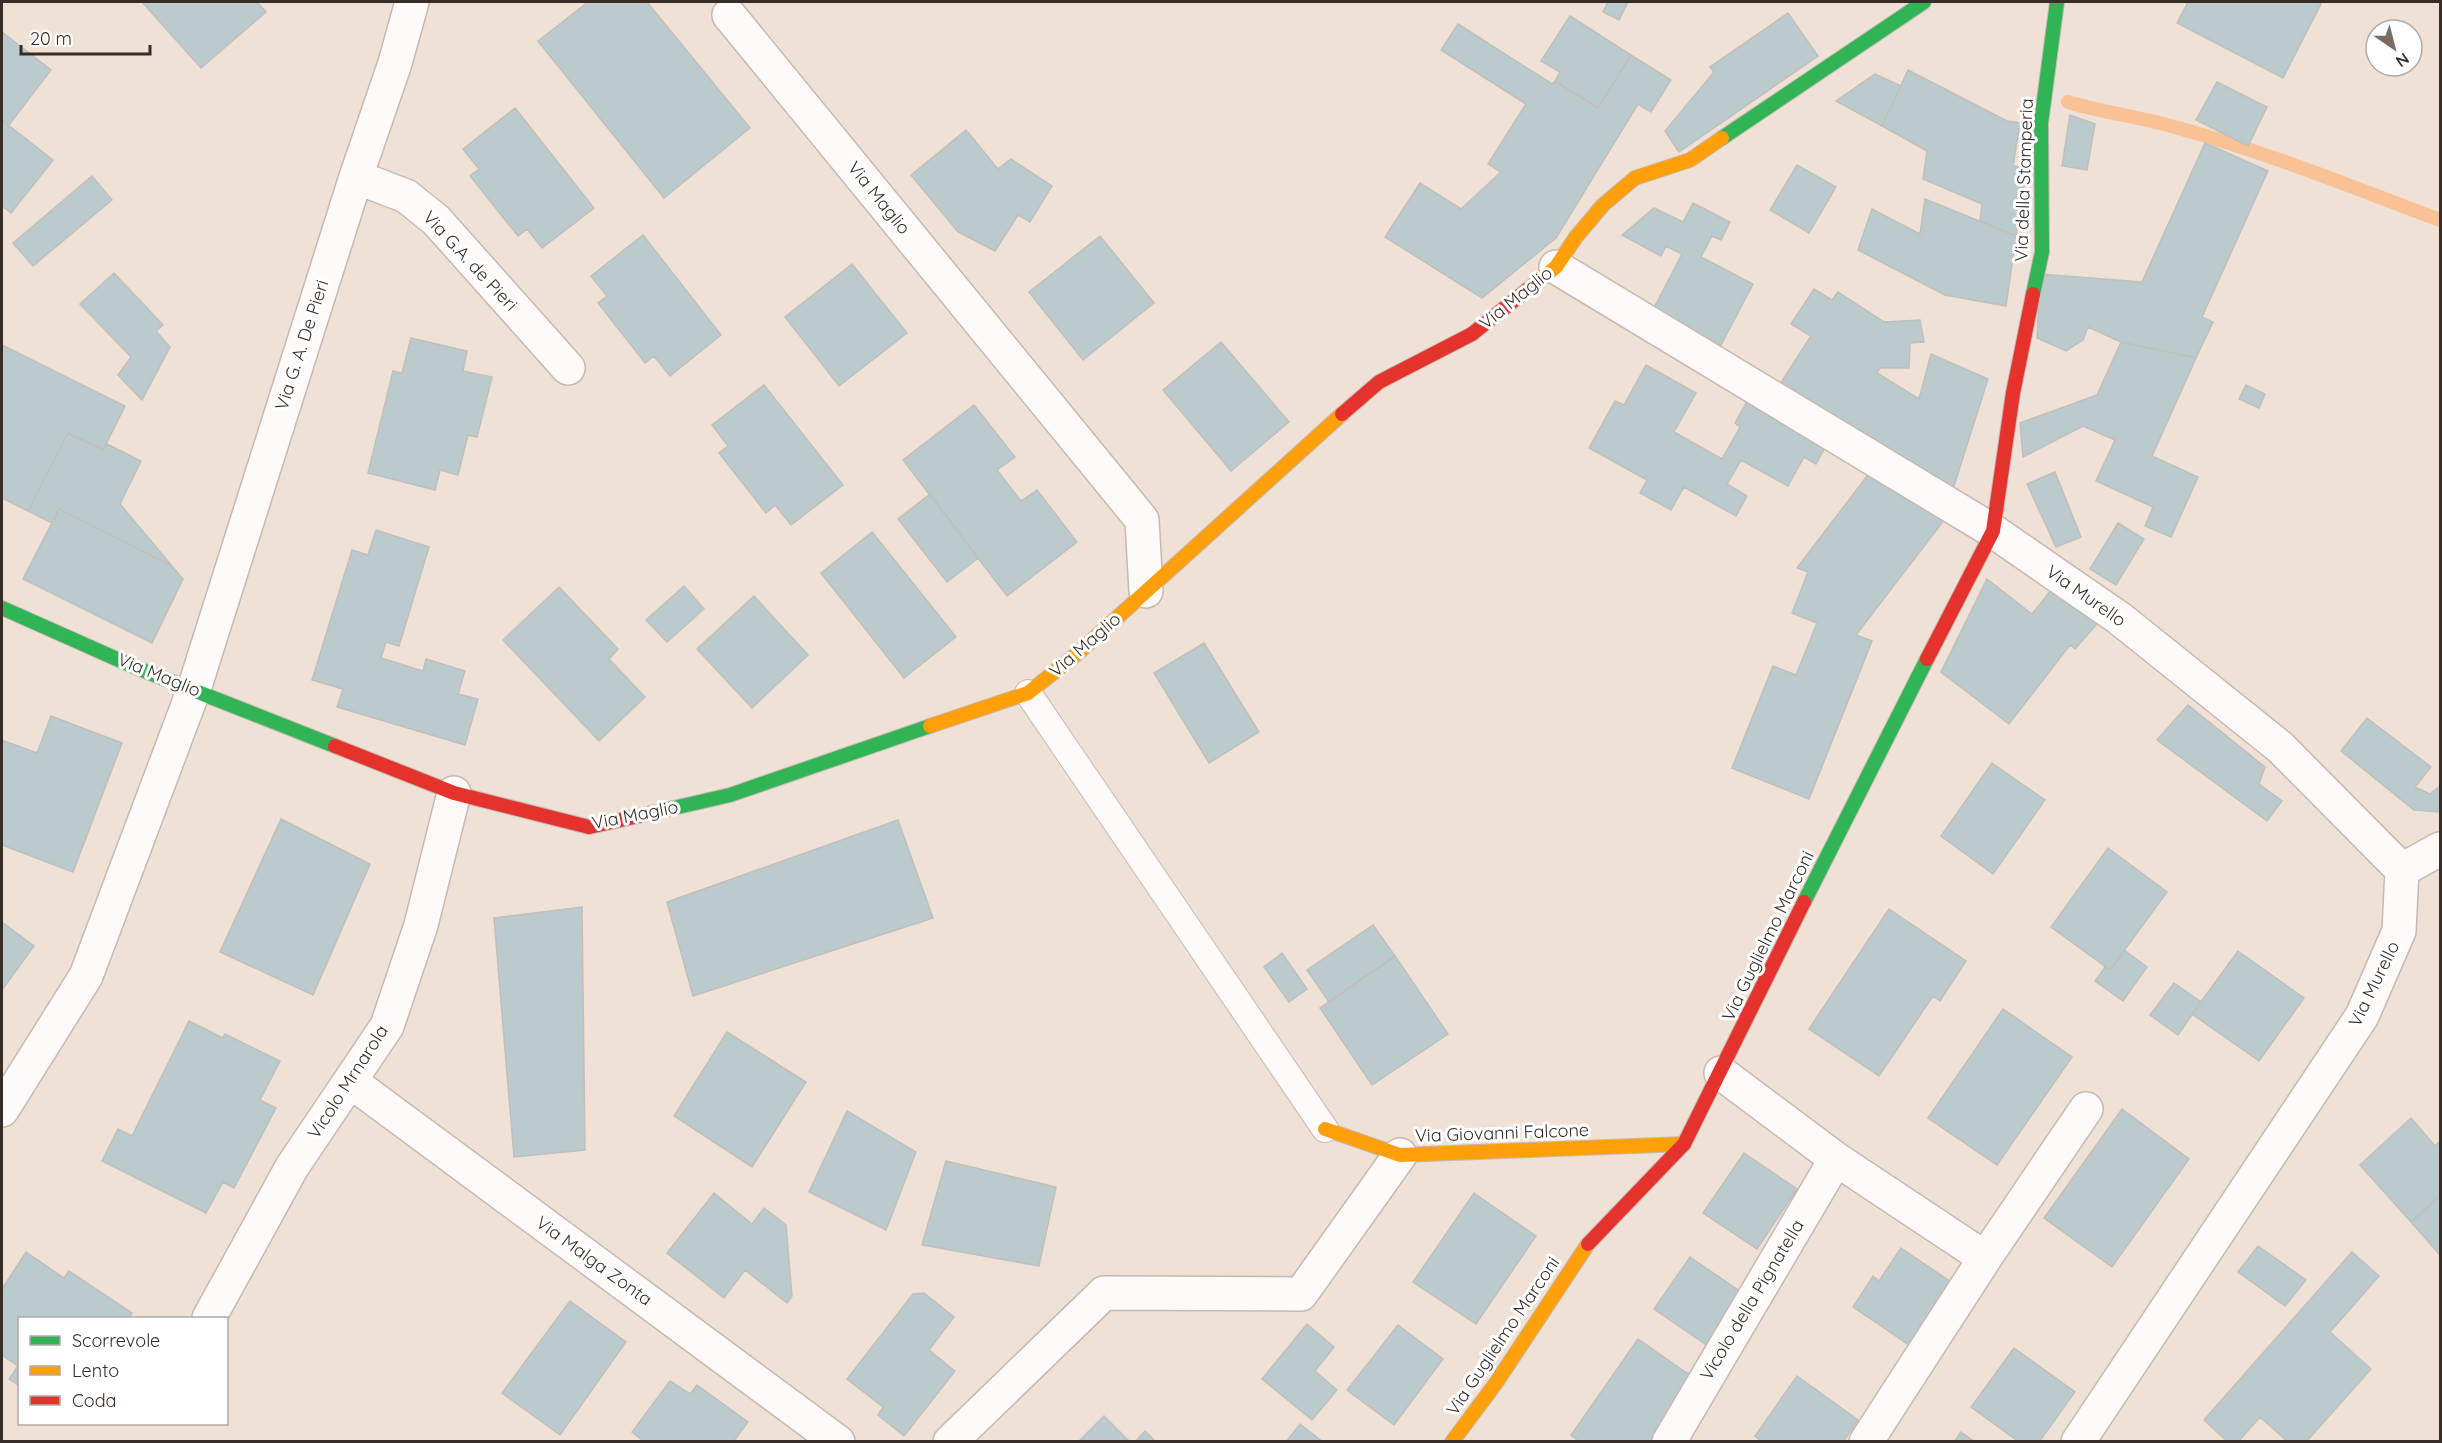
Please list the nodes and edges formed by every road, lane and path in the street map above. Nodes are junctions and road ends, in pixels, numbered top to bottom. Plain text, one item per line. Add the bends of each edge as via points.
1 (412, 2) edge
2 (1924, 2) edge
3 (2057, 2) edge
4 (729, 15) dead end
5 (356, 177) junction
6 (1556, 267) junction
7 (568, 368) dead end
8 (2013, 393) joint
9 (1993, 531) junction
10 (1146, 591) junction
11 (2, 608) edge
12 (194, 689) junction
13 (1028, 693) junction
14 (454, 793) junction
15 (2440, 849) edge
16 (2402, 870) junction
17 (1721, 1073) junction
18 (350, 1081) junction
19 (2086, 1109) dead end
20 (2, 1110) edge
21 (1324, 1129) joint
22 (1684, 1144) junction
23 (1400, 1155) junction
24 (1836, 1159) junction
25 (1985, 1258) junction
26 (210, 1317) edge
27 (838, 1442) edge
28 (950, 1442) edge
29 (1452, 1442) edge
30 (1668, 1442) edge
31 (1866, 1442) edge
32 (2078, 1442) edge

1 - 5 street, Via G. A. De Pieri
2 - 6 street, Via Maglio via 1690,160 1635,178 1603,205
3 - 8 street, Via della Stamperia via 2041,123 2042,252
4 - 10 street, Via Maglio via 1142,520
5 - 7 street, Via G.A. de Pieri via 406,196 435,220
5 - 12 street, Via G. A. De Pieri
6 - 9 street, Via Murello
6 - 10 street, Via Maglio via 1472,334 1379,382
8 - 9 street, Via Guglielmo Marconi
9 - 16 street, Via Murello via 2119,618 2280,747
9 - 17 street, Via Guglielmo Marconi
10 - 13 street, Via Maglio
11 - 12 street, Via Maglio
12 - 14 street, Via Maglio
12 - 20 street, Via G. A. De Pieri via 86,976
13 - 14 street, Via Maglio via 730,795 589,826
13 - 21 lane
14 - 18 street, Vicolo Mrnarola via 421,926 387,1026
15 - 16 street
16 - 32 street, Via Murello via 2399,931 2362,1016
17 - 22 street, Via Guglielmo Marconi
17 - 24 street
18 - 26 street, Vicolo Mrnarola via 292,1167
18 - 27 street, Via Malga Zonta
19 - 25 street
21 - 23 street, Via Giovanni Falcone
22 - 23 street, Via Giovanni Falcone
22 - 29 street, Via Guglielmo Marconi via 1589,1242
23 - 28 street via 1301,1294 1104,1293
24 - 25 street
24 - 30 street, Vicolo della Pignatella
25 - 31 street

